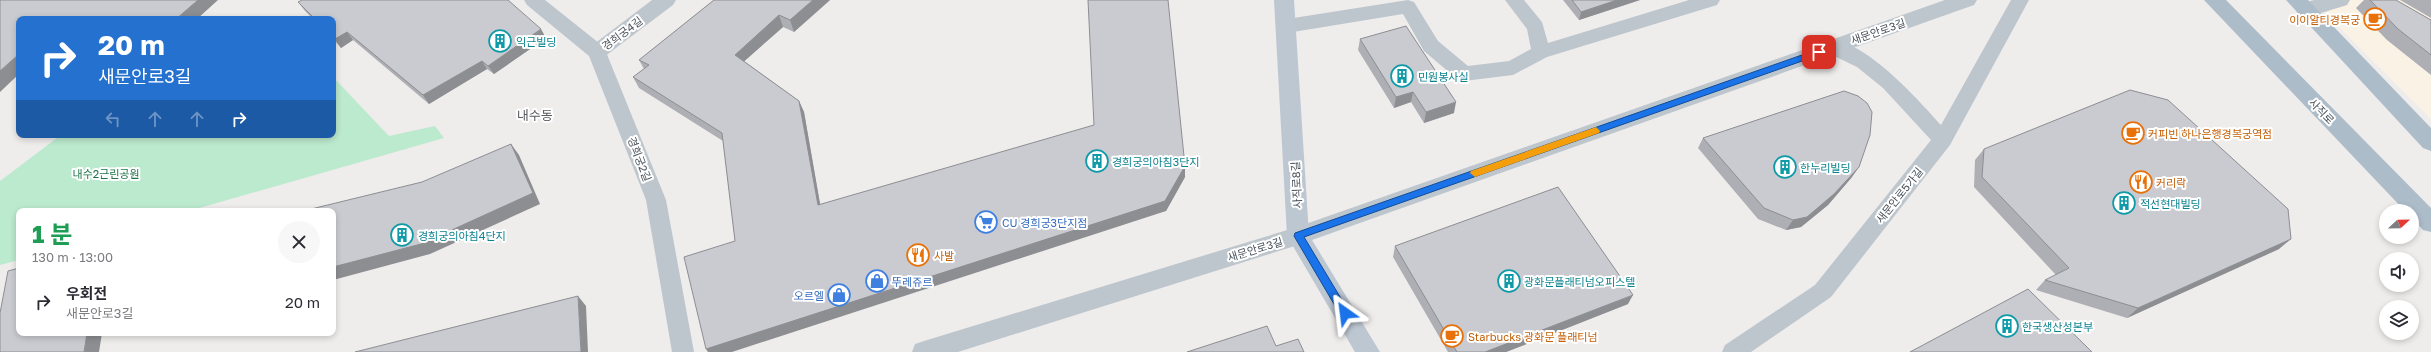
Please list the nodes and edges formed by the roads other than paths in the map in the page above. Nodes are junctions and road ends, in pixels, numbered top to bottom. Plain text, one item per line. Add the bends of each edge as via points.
1 (533, 0) edge
2 (666, 0) edge
3 (1284, 0) edge
4 (1514, 0) edge
5 (1711, 0) edge
6 (1967, 0) edge
7 (2020, 0) edge
8 (2214, 0) edge
9 (2341, 0) edge
10 (1410, 4) edge
11 (2300, 4) edge
12 (1366, 7) edge
13 (1287, 26) junction
14 (1833, 47) junction
15 (598, 52) junction
16 (1541, 52) junction
17 (1943, 140) junction
18 (2431, 142) edge
19 (2431, 223) edge
20 (1298, 236) junction
21 (683, 352) edge
22 (924, 352) edge
23 (1368, 352) edge
24 (1733, 352) edge

1 - 15 lane, 경희궁2길
2 - 15 street, 경희궁4길
3 - 13 street, 사직로8길
4 - 16 lane via 1536,27
5 - 16 lane
6 - 14 street, 새문안로3길
7 - 17 lane, 새문안로5가길
8 - 19 main road, 사직로
9 - 11 lane
10 - 12 lane
10 - 16 lane via 1431,46 1464,74 1513,68
11 - 18 main road
12 - 13 lane
13 - 20 street, 사직로8길
14 - 17 lane via 1864,62 1890,83
14 - 20 street, 새문안로3길
15 - 21 lane, 경희궁2길 via 656,200
17 - 24 lane, 새문안로5가길 via 1823,291
20 - 22 street, 새문안로3길
20 - 23 street, 사직로8길

